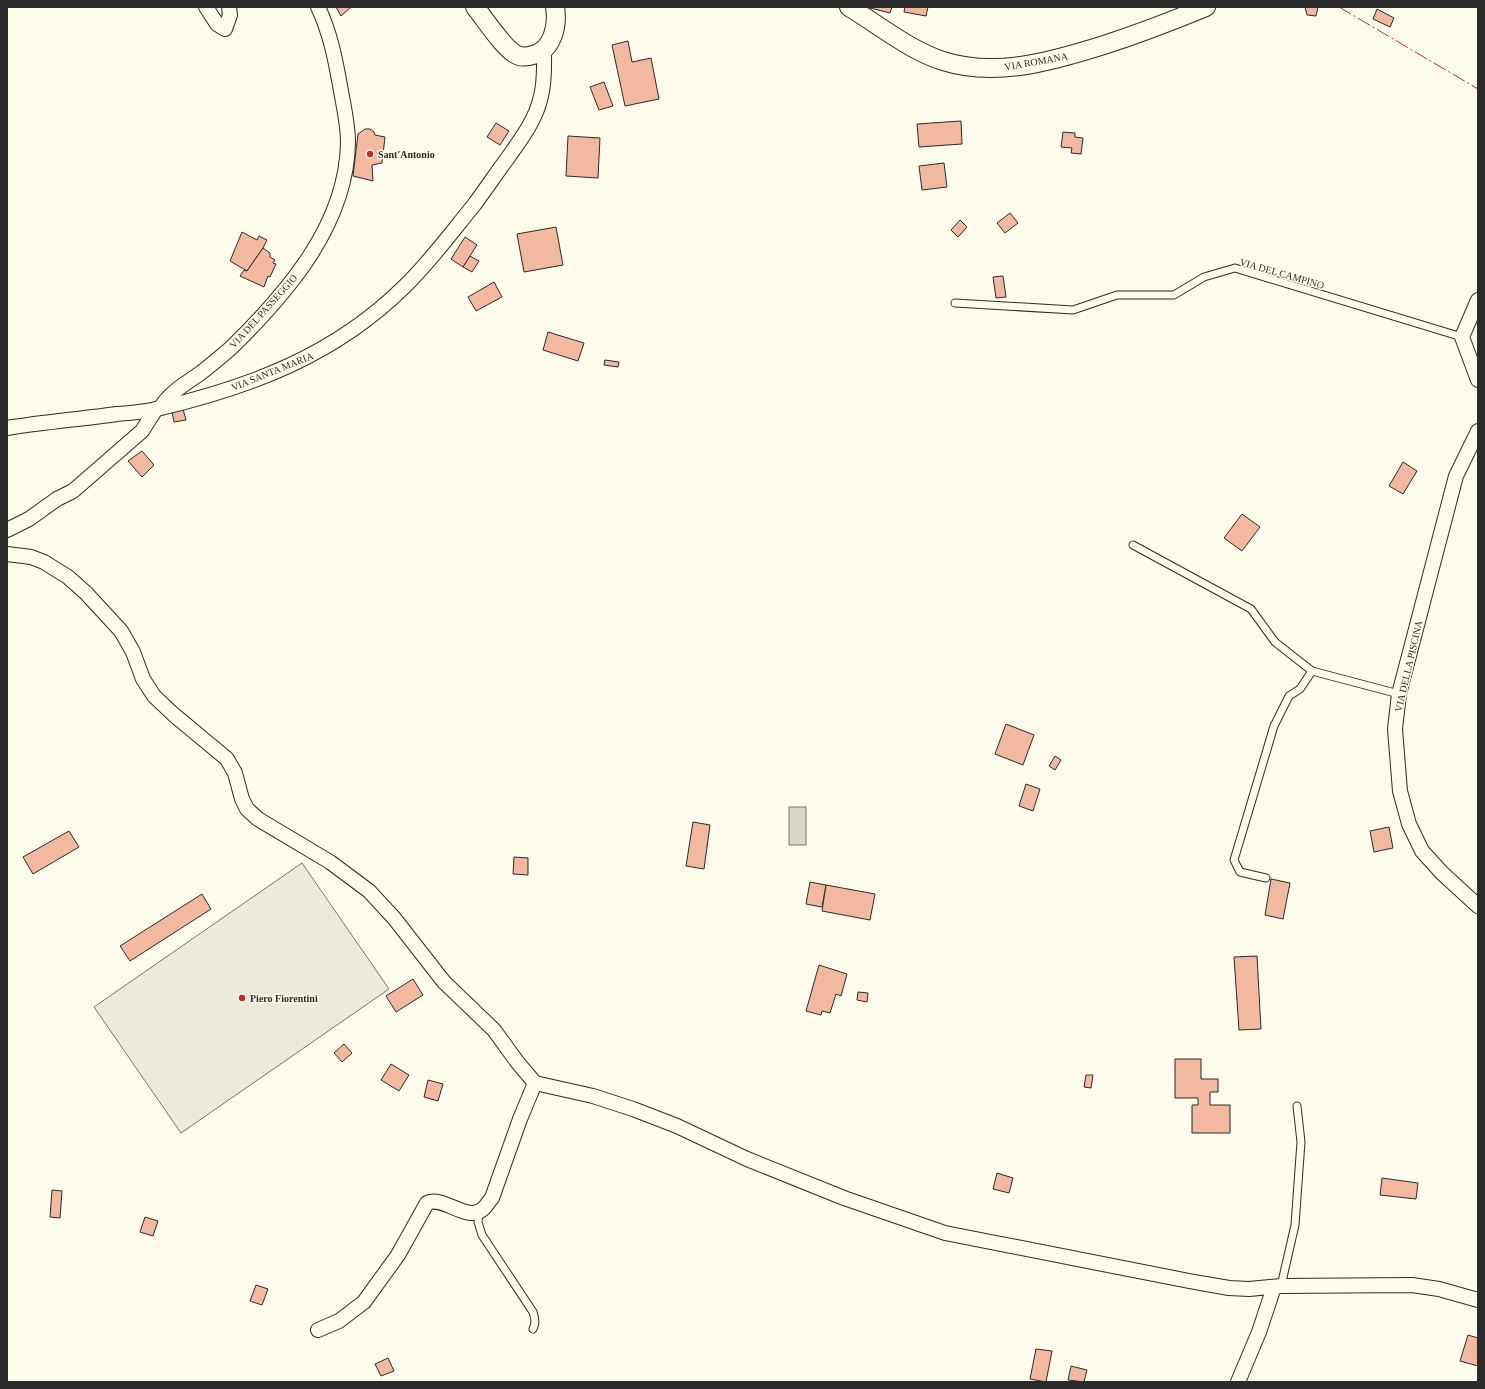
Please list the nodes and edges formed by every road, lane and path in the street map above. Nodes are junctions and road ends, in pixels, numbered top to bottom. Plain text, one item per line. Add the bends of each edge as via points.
1 (206, 7) edge
2 (229, 7) edge
3 (318, 7) edge
4 (475, 7) edge
5 (555, 7) edge
6 (849, 7) edge
7 (1206, 7) edge
8 (544, 50) junction
9 (1478, 300) edge
10 (955, 303) dead end
11 (1462, 337) junction
12 (1478, 380) edge
13 (159, 408) junction
14 (7, 428) edge
15 (1478, 431) edge
16 (7, 530) edge
17 (1134, 545) dead end
18 (7, 554) edge
19 (1312, 671) junction
20 (1399, 694) junction
21 (1266, 878) dead end
22 (1478, 906) edge
23 (535, 1083) junction
24 (1297, 1106) dead end
25 (479, 1212) junction
26 (1278, 1287) junction
27 (1478, 1300) edge
28 (533, 1329) dead end
29 (318, 1330) dead end
30 (1238, 1382) edge

1 - 2 street via 217,24 225,29 230,15
3 - 13 street, VIA DEL PASSEGGIO via 331,40 347,126 346,160 334,208 319,242 285,289 232,347 169,396
4 - 8 street via 505,46 515,54 530,56
5 - 8 street via 555,29
6 - 7 street, VIA ROMANA via 909,45 934,57 960,66 991,68 1025,65 1071,55
8 - 13 street, VIA SANTA MARIA via 542,90 538,109 528,128 479,198 419,271 382,308 333,344 278,371 183,403
9 - 11 street
10 - 11 lane, VIA DEL CAMPINO via 1073,310 1117,295 1174,295 1204,277 1235,268
11 - 12 street
13 - 14 street, VIA SANTA MARIA
13 - 16 street, VIA DEL PASSEGGIO via 142,431 84,482 29,519
15 - 20 street, VIA DELLA PISCINA via 1456,476
17 - 19 lane via 1251,609 1275,642
18 - 23 street via 31,557 44,562 68,577 86,593 121,631 133,652 143,679 154,696 227,759 235,773 247,810 330,862 369,891 394,918 444,982 494,1030
19 - 20 lane
19 - 21 lane via 1300,688 1289,696 1274,726 1234,860 1240,872
20 - 22 street, VIA DELLA PISCINA via 1395,729 1400,791 1409,824 1422,851
23 - 25 street via 492,1198
23 - 26 street via 593,1096 632,1109 820,1188 940,1231 1202,1284 1244,1289
24 - 26 lane via 1302,1142 1296,1218
25 - 28 lane via 478,1222 482,1235 532,1312 535,1318
25 - 29 street via 472,1213 439,1202 427,1203 398,1255 364,1302 339,1321
26 - 27 street via 1412,1285 1439,1289
26 - 30 street

